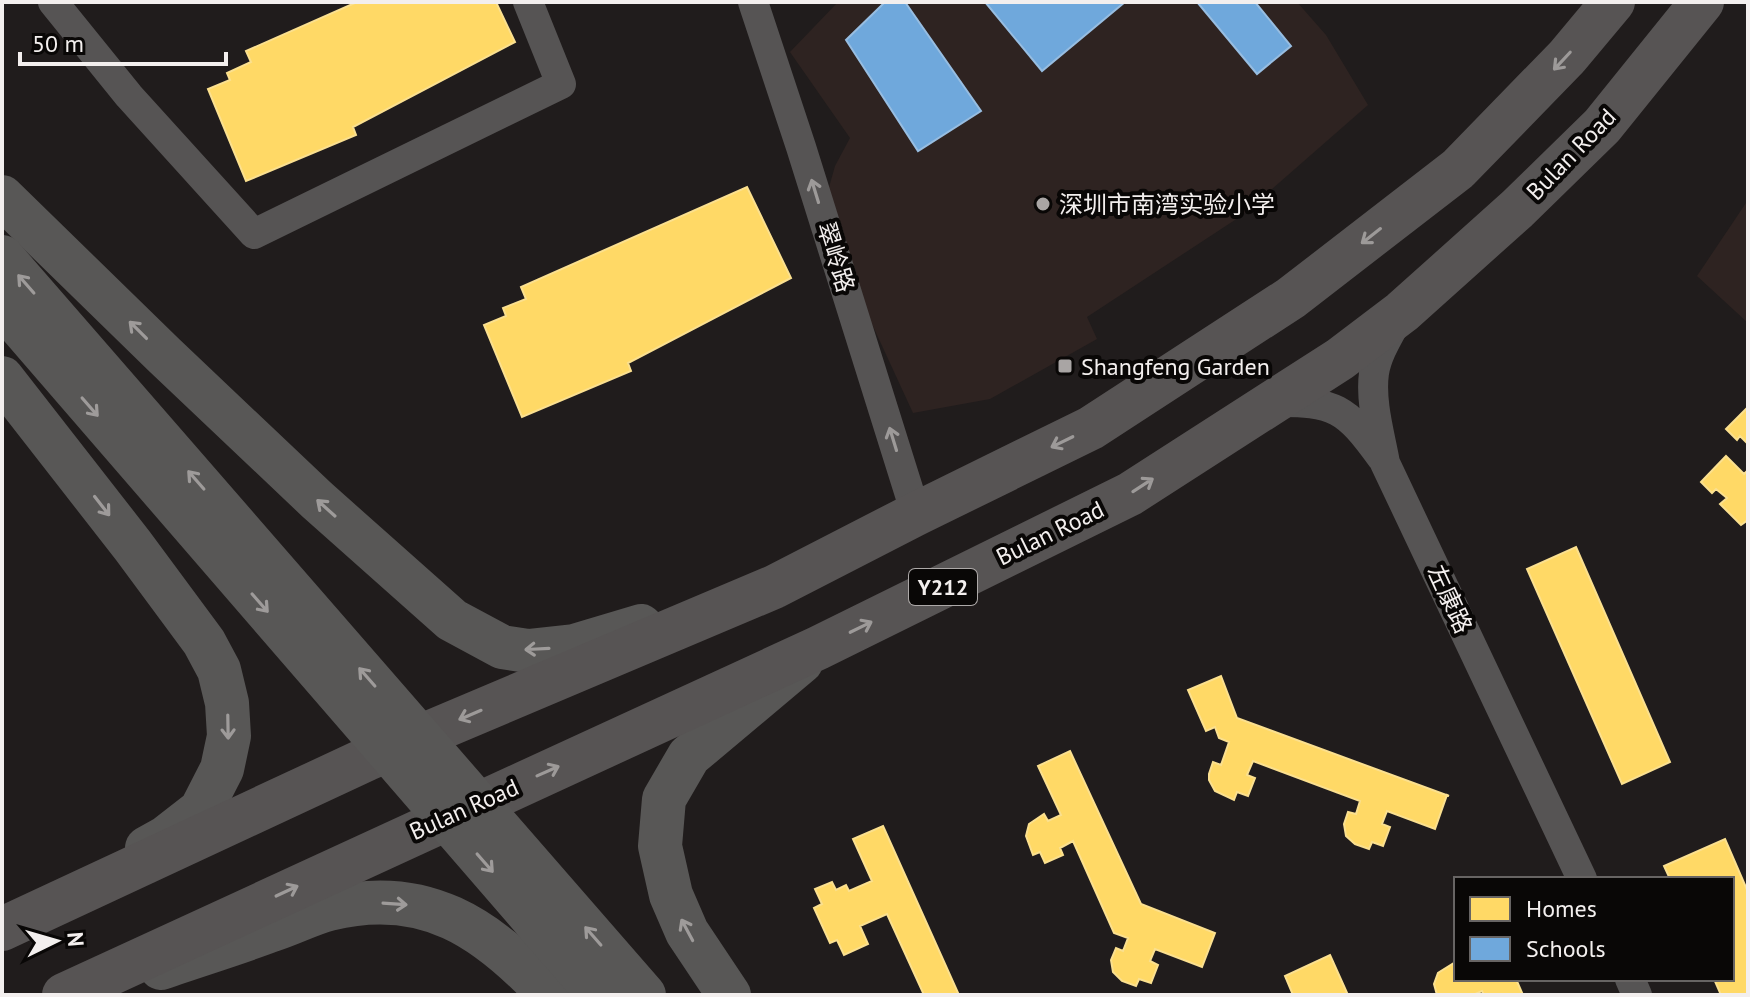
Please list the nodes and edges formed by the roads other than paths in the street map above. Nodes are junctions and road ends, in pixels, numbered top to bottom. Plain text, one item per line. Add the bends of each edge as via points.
1 (53, 2) edge
2 (528, 2) edge
3 (753, 2) edge
4 (1613, 2) edge
5 (1702, 2) edge
6 (2, 197) edge
7 (2, 257) edge
8 (2, 305) edge
9 (1402, 312) junction
10 (2, 378) edge
11 (1273, 402) junction
12 (1385, 463) junction
13 (916, 514) junction
14 (774, 587) junction
15 (818, 648) junction
16 (1581, 877) edge
17 (2, 929) edge
18 (64, 995) edge
19 (80, 995) edge
20 (549, 995) edge
21 (599, 995) edge
22 (644, 995) edge
23 (729, 995) edge

1 - 2 street via 129,96 254,234 561,84
13 -> 3 street, 翠岭路
4 -> 13 main road via 1458,169 1291,298 1091,428
5 - 9 main road, Bulan Road / Y212 via 1602,126
14 -> 6 main road via 574,646 528,651 502,647 452,620 317,500
22 -> 7 main road, bridge
8 -> 21 main road, bridge
9 - 11 main road, Bulan Road / Y212
9 - 12 street, 左康路 via 1374,373
10 -> 17 main road via 204,642 219,670 229,736 222,769 201,810 165,838
11 - 12 street via 1310,402 1340,410 1359,426
15 -> 11 main road, Bulan Road / Y212 via 1130,494
12 - 16 street, 左康路
13 - 14 main road
14 -> 17 main road via 367,759
18 -> 15 main road, Bulan Road / Y212
23 -> 15 main road via 687,932 671,895 660,846 664,799 689,756
19 -> 20 main road via 328,909 366,903 401,903 443,913 485,935

